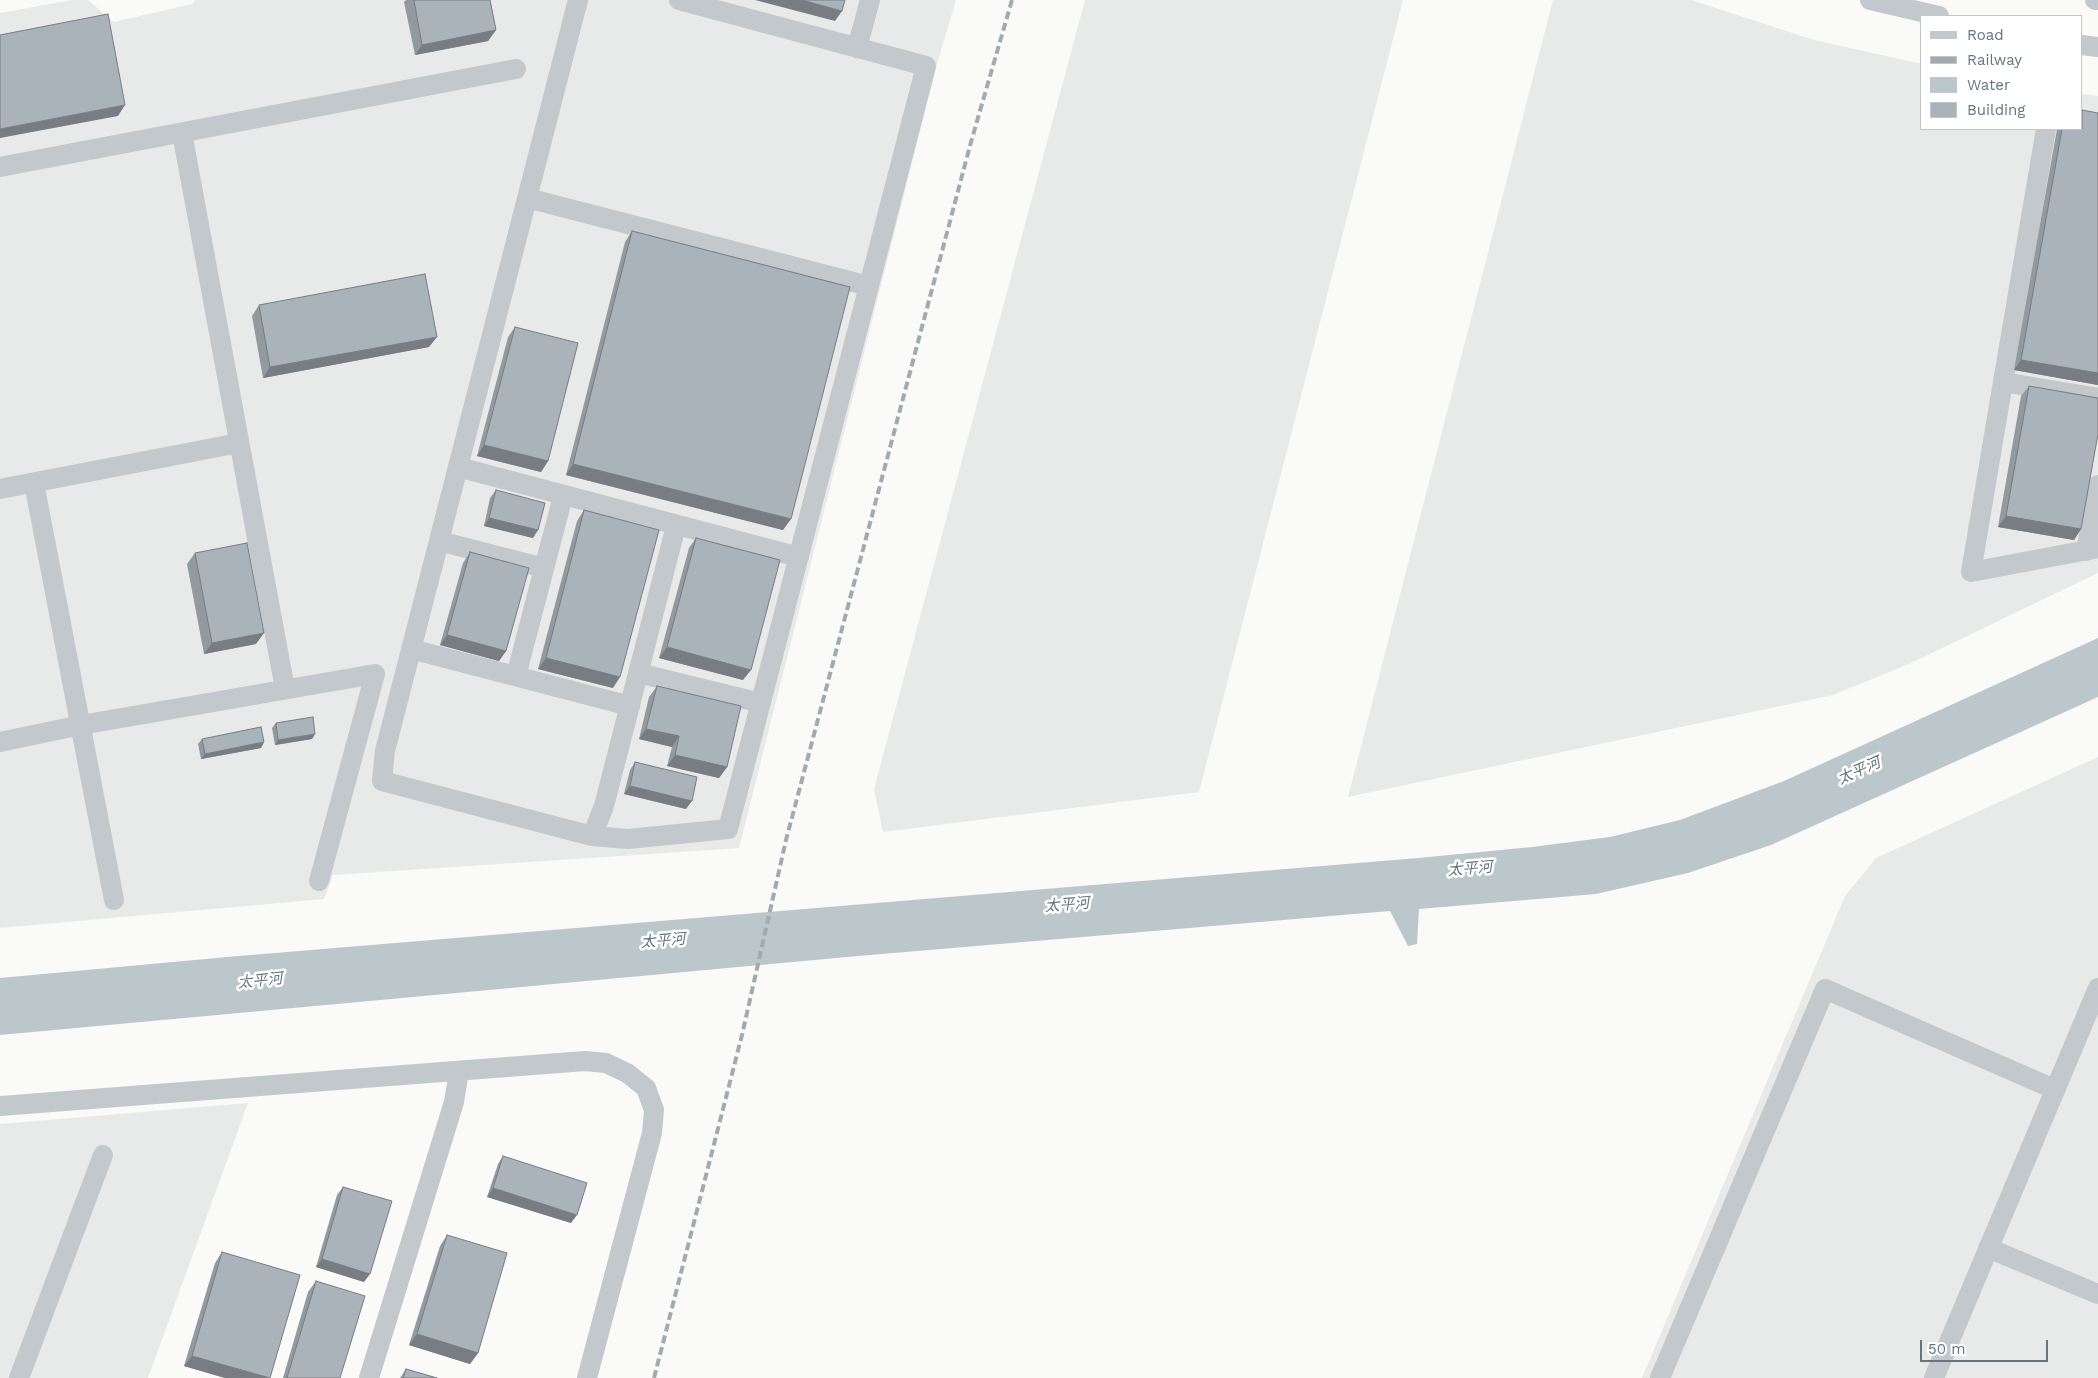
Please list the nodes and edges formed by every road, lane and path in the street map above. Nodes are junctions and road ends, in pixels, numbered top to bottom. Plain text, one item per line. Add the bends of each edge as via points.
1 (578, 0) edge
2 (679, 0) edge
3 (870, 0) edge
4 (1870, 0) edge
5 (704, 3) edge
6 (1935, 15) edge
7 (2083, 45) edge
8 (2098, 47) edge
9 (857, 48) junction
10 (516, 70) dead end
11 (2046, 130) edge
12 (182, 133) junction
13 (0, 167) edge
14 (527, 198) junction
15 (869, 286) junction
16 (2003, 382) junction
17 (2098, 398) edge
18 (239, 443) junction
19 (458, 467) junction
20 (34, 482) junction
21 (2098, 485) edge
22 (0, 489) edge
23 (563, 496) junction
24 (676, 526) junction
25 (439, 541) junction
26 (2092, 549) edge
27 (799, 557) junction
28 (544, 568) junction
29 (411, 649) junction
30 (638, 673) junction
31 (516, 676) junction
32 (285, 689) junction
33 (761, 703) junction
34 (630, 706) junction
35 (81, 725) junction
36 (0, 742) edge
37 (592, 836) junction
38 (319, 881) dead end
39 (114, 900) dead end
40 (2098, 988) edge
41 (459, 1070) junction
42 (2054, 1089) junction
43 (0, 1106) edge
44 (103, 1155) dead end
45 (1988, 1248) junction
46 (2098, 1294) edge
47 (1667, 1376) edge
48 (19, 1378) edge
49 (369, 1378) edge
50 (588, 1378) edge
51 (1934, 1378) edge

1 - 14 street
2 - 5 street
3 - 9 street
4 - 6 street
5 - 9 street
7 - 8 street
9 - 15 street via 926,66
10 - 12 street
11 - 16 street
12 - 13 street
12 - 18 street
14 - 15 street
14 - 19 street
15 - 27 street
16 - 17 street
16 - 26 street via 1971,572
18 - 20 street
18 - 32 street
19 - 23 street
19 - 25 street
20 - 22 street
20 - 35 street
21 - 26 street
23 - 24 street
23 - 28 street
24 - 27 street
24 - 30 street
25 - 28 street
25 - 29 street
27 - 33 street
28 - 31 street
29 - 31 street
29 - 37 street via 385,751 382,780
30 - 33 street
30 - 34 street
31 - 34 street
32 - 35 street
32 - 38 street via 375,674
33 - 37 street via 728,829 628,839
34 - 37 street via 604,806
35 - 36 street
35 - 39 street
40 - 42 street
41 - 43 street
41 - 49 street via 454,1102
41 - 50 street via 585,1061 606,1063 627,1073 646,1088 654,1110 652,1133
42 - 45 street
42 - 47 street via 1824,989
44 - 48 street
45 - 46 street
45 - 51 street

